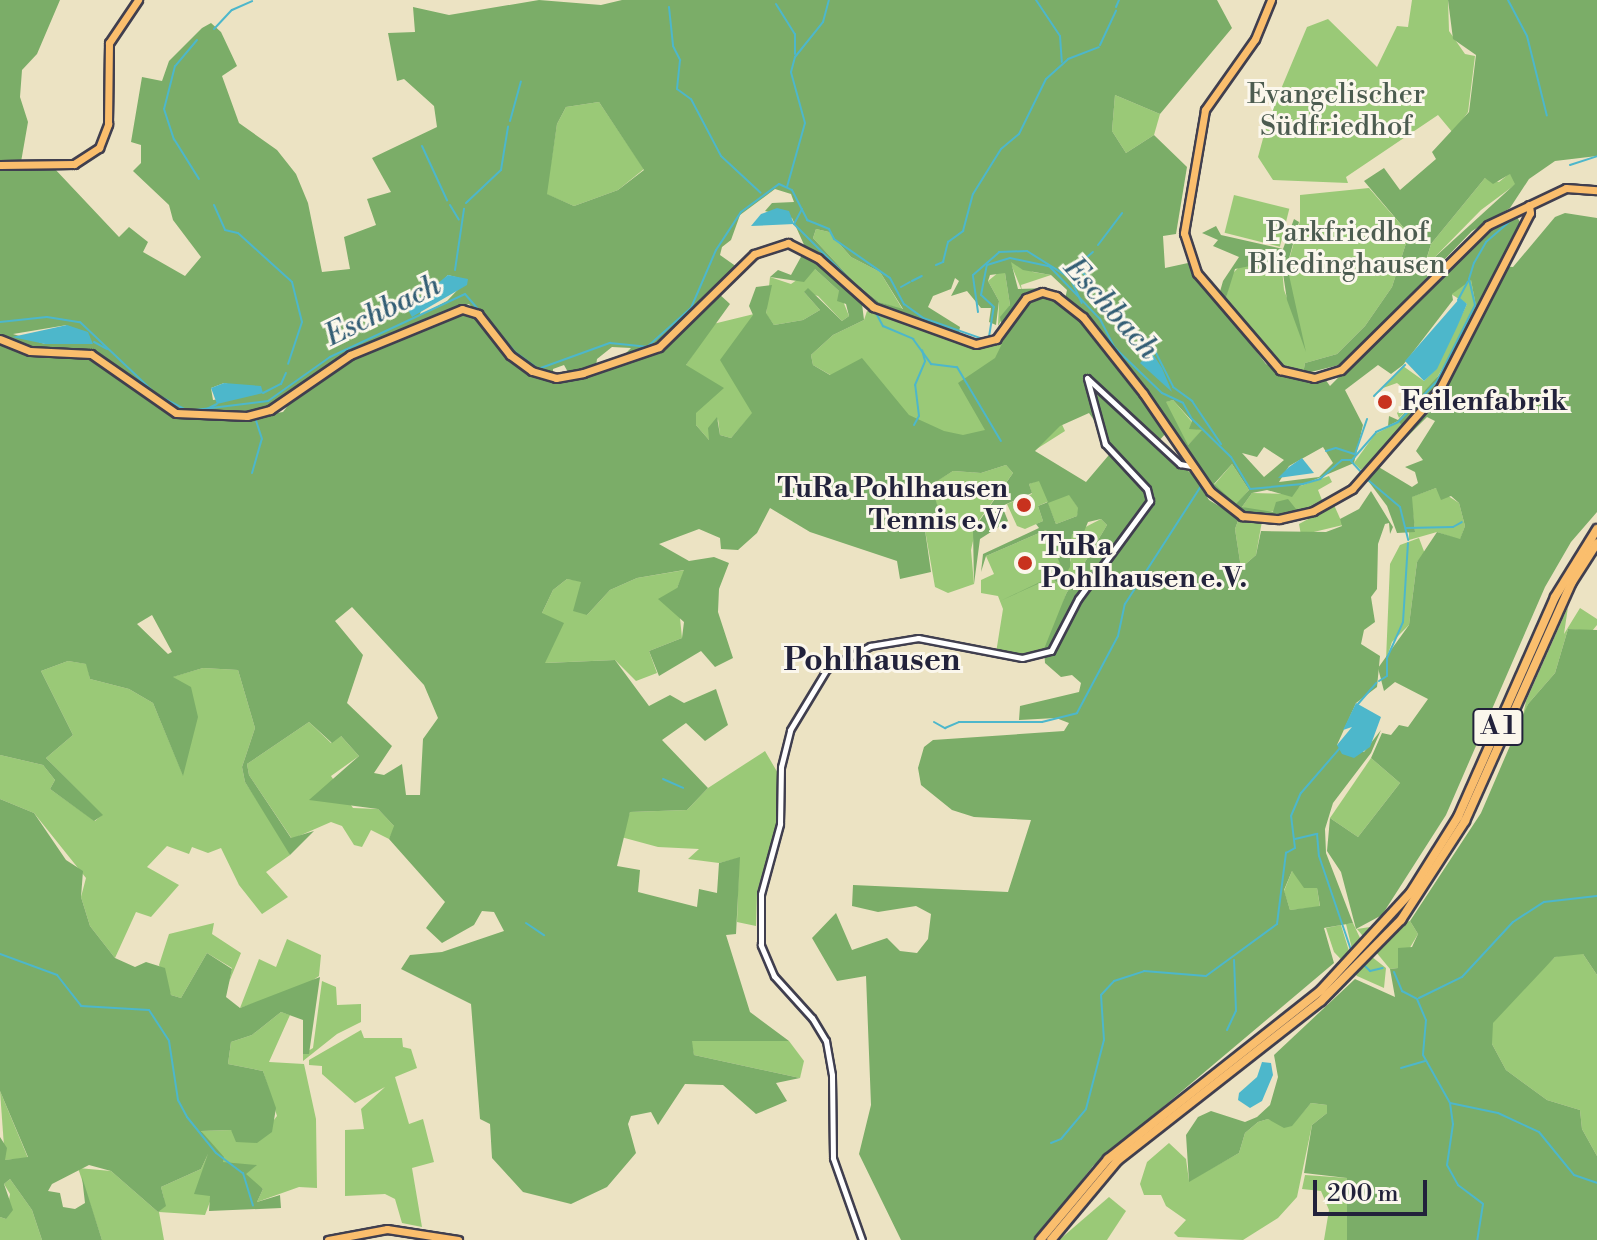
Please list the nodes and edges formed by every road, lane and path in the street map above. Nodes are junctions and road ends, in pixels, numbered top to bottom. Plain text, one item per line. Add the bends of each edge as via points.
1 (138, 0) edge
2 (1271, 0) edge
3 (0, 165) edge
4 (1597, 190) edge
5 (1529, 205) junction
6 (0, 339) edge
7 (1190, 466) junction
8 (1597, 529) edge
9 (1597, 543) edge
10 (328, 1240) edge
11 (458, 1240) edge
12 (862, 1240) edge
13 (1040, 1240) edge
14 (1051, 1240) edge

1 - 3 main road via 109,43 108,124 99,148 74,164
2 - 5 main road via 1255,39 1205,110 1184,233 1197,273 1272,364 1304,378 1345,368 1472,238
4 - 5 main road via 1569,188
5 - 7 main road via 1530,213 1444,383 1349,491 1302,514 1248,518 1214,495
6 - 7 main road via 30,351 88,353 176,413 255,415 350,355 459,309 478,314 526,368 560,378 659,347 747,261 773,244 799,246 871,306 976,344 998,338 1028,296 1056,296 1083,317 1143,393
7 - 12 street via 1180,464 1087,378 1105,444 1147,489 1149,506 1078,599 1051,651 1038,659 918,638 885,643 833,664 805,698 790,730 781,770 780,824 761,894 760,935 774,976 826,1041 833,1158
8 - 13 highway, A 1 via 1555,597 1458,817 1390,919 1321,990 1124,1145 1086,1181
9 - 14 highway, A 1 via 1572,582 1465,821 1401,920 1321,1001 1117,1161
10 - 11 main road via 387,1229

